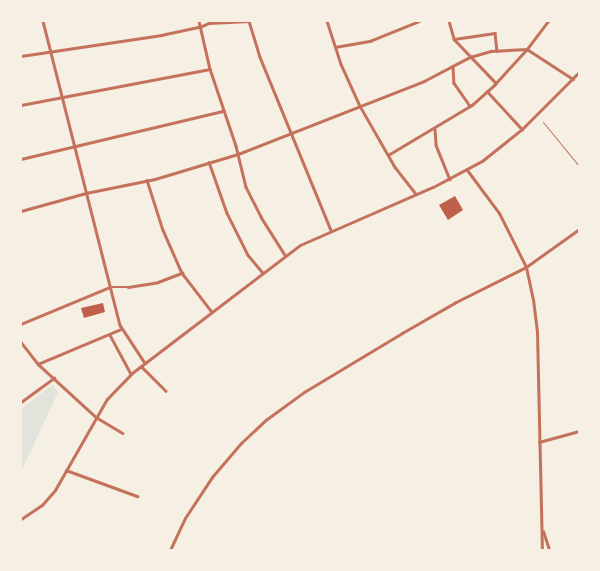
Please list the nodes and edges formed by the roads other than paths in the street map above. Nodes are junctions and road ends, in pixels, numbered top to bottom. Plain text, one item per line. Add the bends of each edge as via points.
1 (43, 21) edge
2 (199, 21) edge
3 (249, 21) edge
4 (327, 21) edge
5 (419, 21) edge
6 (449, 21) edge
7 (548, 21) edge
8 (200, 27) junction
9 (454, 39) junction
10 (335, 47) junction
11 (527, 49) junction
12 (498, 51) junction
13 (49, 52) junction
14 (21, 56) edge
15 (470, 57) junction
16 (453, 66) junction
17 (210, 69) junction
18 (579, 72) edge
19 (573, 78) junction
20 (496, 83) junction
21 (488, 91) junction
22 (61, 99) junction
23 (21, 105) edge
24 (360, 106) junction
25 (470, 106) junction
26 (223, 111) junction
27 (543, 122) dead end
28 (435, 128) junction
29 (522, 129) junction
30 (291, 133) junction
31 (73, 147) junction
32 (238, 154) junction
33 (388, 155) junction
34 (21, 159) edge
35 (208, 162) junction
36 (579, 166) edge
37 (467, 170) junction
38 (450, 179) junction
39 (147, 180) junction
40 (86, 193) junction
41 (416, 194) junction
42 (21, 211) edge
43 (579, 229) edge
44 (331, 230) junction
45 (285, 255) junction
46 (526, 267) junction
47 (262, 272) junction
48 (182, 274) junction
49 (110, 287) junction
50 (212, 312) junction
51 (21, 324) edge
52 (121, 328) junction
53 (110, 335) junction
54 (21, 342) edge
55 (145, 363) junction
56 (38, 364) junction
57 (140, 366) junction
58 (131, 374) junction
59 (54, 378) junction
60 (166, 391) dead end
61 (21, 402) edge
62 (96, 417) junction
63 (579, 431) edge
64 (122, 433) dead end
65 (539, 442) junction
66 (66, 470) junction
67 (137, 496) dead end
68 (21, 518) edge
69 (542, 526) junction
70 (170, 550) edge
71 (542, 550) edge
72 (549, 550) edge

1 - 13 street
2 - 8 street
3 - 8 street via 219,22
3 - 30 street
4 - 10 street
5 - 10 street via 370,41
6 - 9 street
7 - 11 street
8 - 13 street
8 - 17 street
9 - 12 street via 495,33
9 - 15 street
10 - 24 street
11 - 12 street
11 - 19 street
11 - 20 street
12 - 15 street
13 - 14 street
13 - 22 street
15 - 16 street
15 - 20 street
16 - 24 street
16 - 25 street via 454,83
17 - 22 street
17 - 26 street
18 - 19 street
19 - 29 street
20 - 21 street
21 - 25 street
21 - 29 street
22 - 23 street
22 - 31 street
24 - 30 street
24 - 33 street
25 - 28 street
26 - 31 street
26 - 32 street
27 - 36 lane
28 - 33 street
28 - 38 street via 436,145
29 - 37 street
30 - 32 street
30 - 44 street
31 - 34 street
31 - 40 street
32 - 35 street
32 - 45 street via 250,195
33 - 41 street
35 - 39 street
35 - 47 street via 227,213 248,255
37 - 38 street
37 - 46 street via 498,214
38 - 41 street
39 - 40 street
39 - 48 street
40 - 42 street
40 - 49 street
41 - 44 street
43 - 46 street
44 - 45 street
45 - 47 street
46 - 65 street via 537,332
46 - 70 street via 431,316 304,392 267,419 212,476 185,518
47 - 50 street
48 - 49 street via 158,282
48 - 50 street
49 - 51 street
49 - 52 street
50 - 55 street
52 - 53 street
52 - 55 street
53 - 56 street
53 - 58 street
54 - 56 street
55 - 57 street
56 - 59 street
57 - 58 street
57 - 60 street
58 - 62 street via 111,394
59 - 61 street
59 - 62 street
62 - 64 street
62 - 66 street
63 - 65 street
65 - 69 street
66 - 67 street
66 - 68 street via 47,500
69 - 71 street
69 - 72 street

